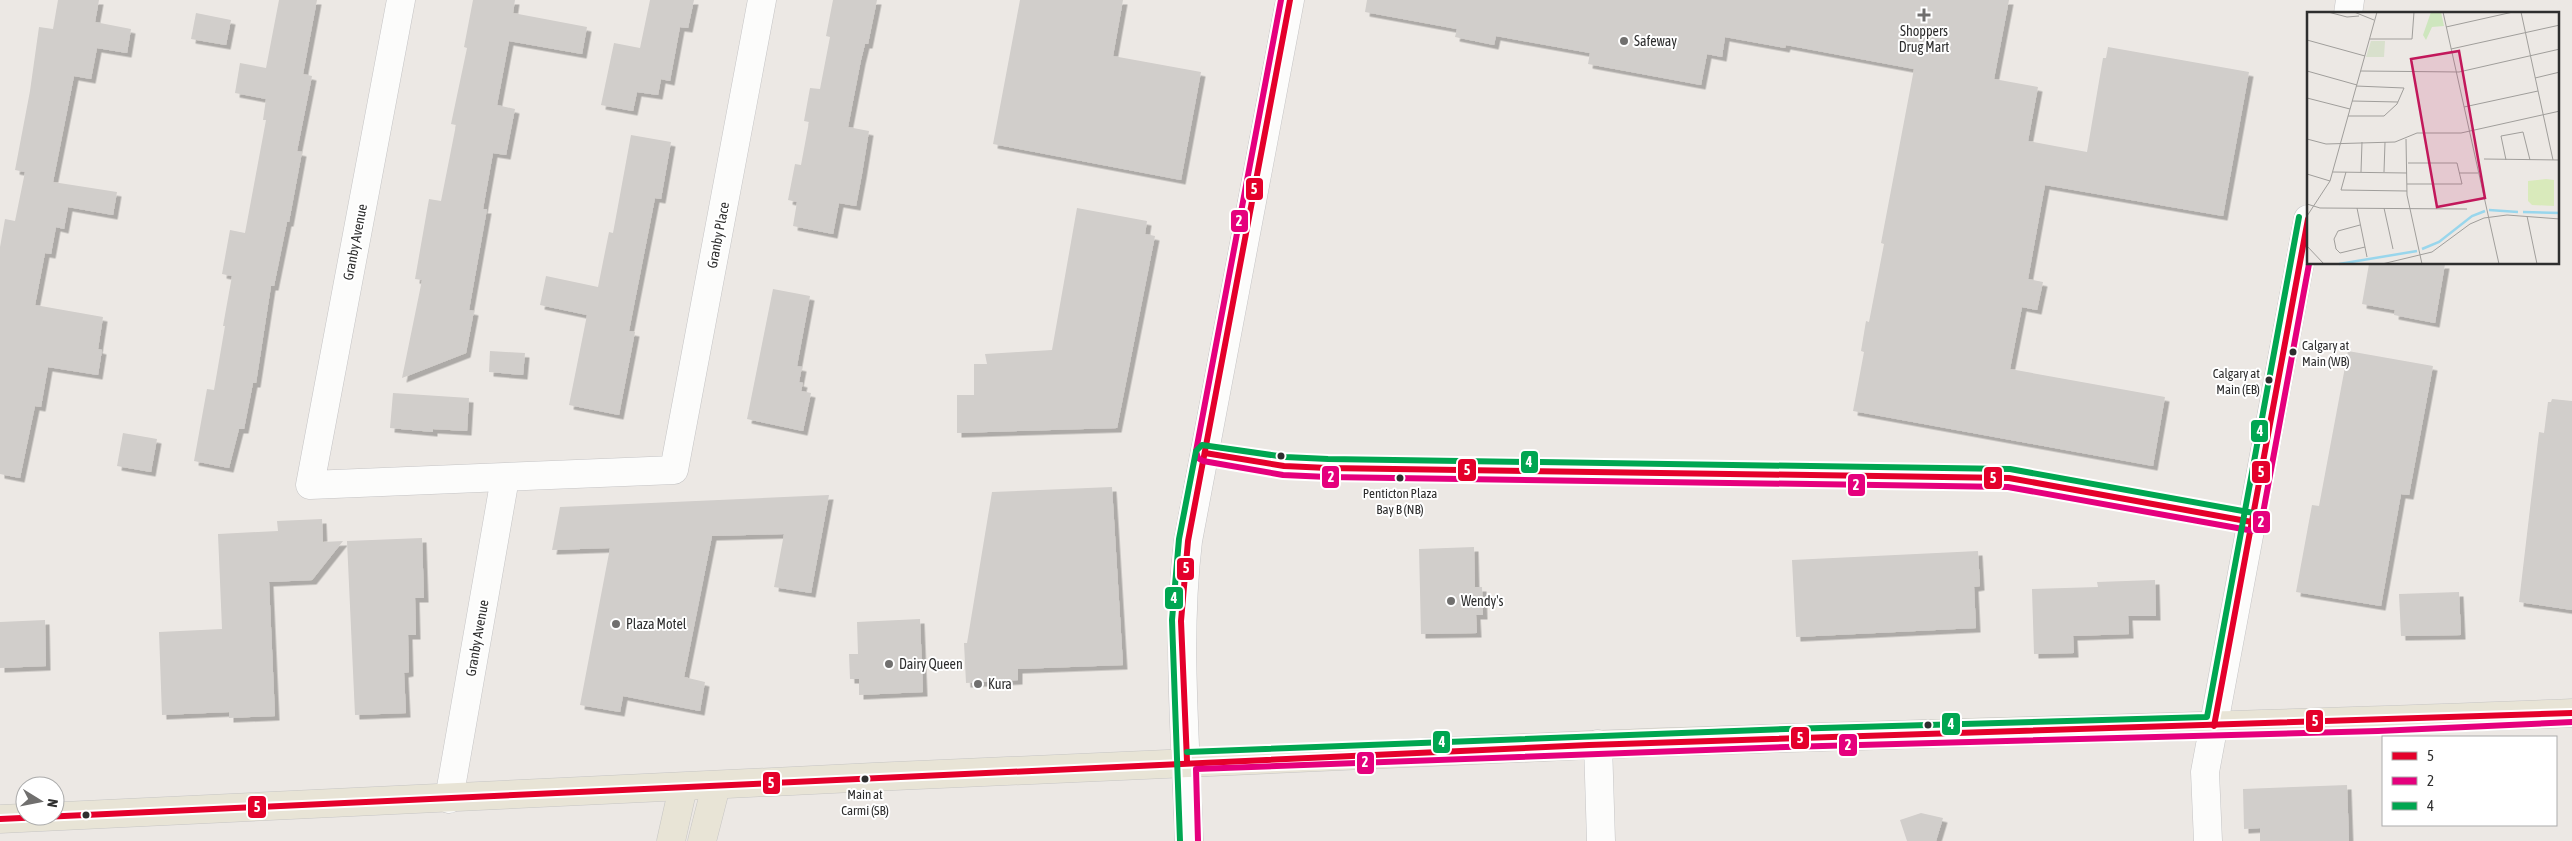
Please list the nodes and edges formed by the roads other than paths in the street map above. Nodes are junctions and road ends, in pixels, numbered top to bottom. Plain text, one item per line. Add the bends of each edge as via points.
1 (401, 0) edge
2 (762, 0) edge
3 (1290, 0) edge
4 (2307, 224) edge
5 (505, 478) junction
6 (2572, 713) edge
7 (2214, 726) junction
8 (1598, 744) junction
9 (1187, 761) junction
10 (716, 786) junction
11 (683, 787) junction
12 (448, 799) junction
13 (0, 819) edge
14 (671, 841) edge
15 (702, 841) edge
16 (1189, 841) edge
17 (1601, 841) edge
18 (2208, 841) edge

1 - 5 street, Granby Avenue via 310,484
2 - 5 street, Granby Place via 674,470
3 - 9 street via 1188,542 1182,621
4 - 7 street
5 - 12 street, Granby Avenue
6 - 7 main road
7 - 8 main road
7 - 18 street via 2205,772
8 - 9 main road
8 - 17 street
9 - 10 main road
9 - 16 street
10 - 11 main road
10 - 15 main road
11 - 12 main road
11 - 14 main road
12 - 13 main road

